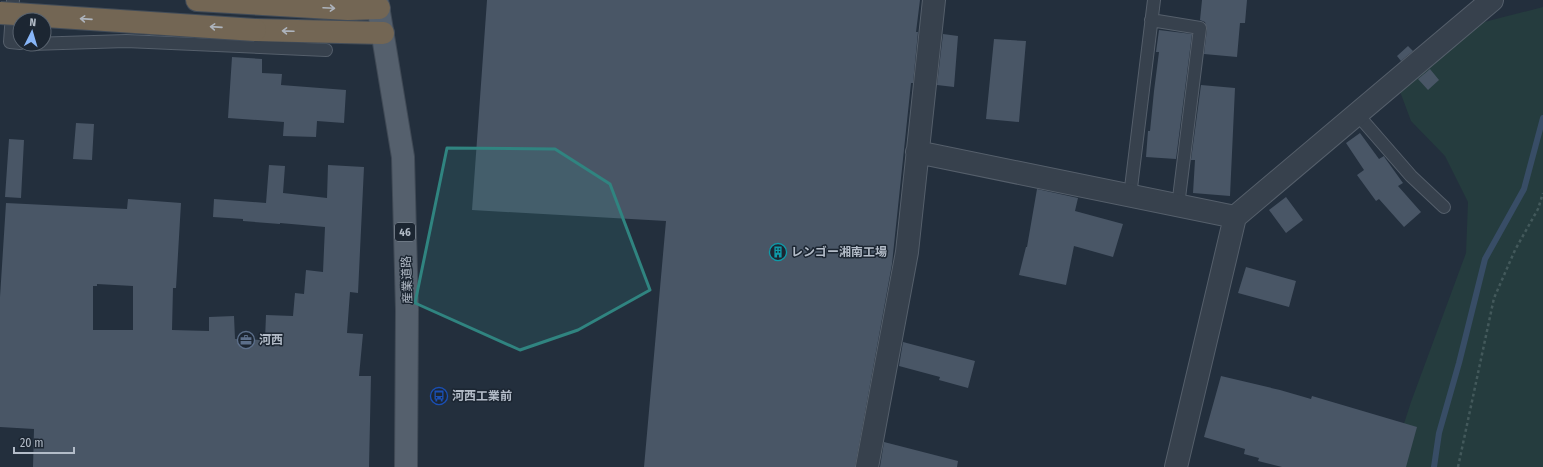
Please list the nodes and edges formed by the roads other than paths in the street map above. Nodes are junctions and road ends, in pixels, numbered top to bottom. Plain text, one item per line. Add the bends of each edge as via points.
1 (13, 0) edge
2 (197, 0) edge
3 (934, 0) edge
4 (1154, 0) edge
5 (1492, 0) edge
6 (378, 4) edge
7 (12, 12) edge
8 (0, 13) edge
9 (12, 14) edge
10 (1151, 20) junction
11 (383, 33) junction
12 (12, 42) edge
13 (52, 43) edge
14 (326, 50) dead end
15 (1357, 114) junction
16 (917, 152) junction
17 (1130, 196) junction
18 (1178, 206) junction
19 (1444, 207) dead end
20 (1234, 218) junction
21 (406, 467) edge
22 (867, 467) edge
23 (1176, 467) edge

1 - 7 lane
2 -> 6 highway via 348,9
3 - 16 street
4 - 10 lane
5 - 15 street
6 - 11 main road, 産業道路 / 46
11 -> 8 highway, bridge via 255,30
9 - 12 lane
10 - 17 lane
10 - 18 lane via 1200,28
11 - 21 main road, 産業道路 / 46 via 403,157 407,310
13 - 14 lane via 126,41
15 - 19 lane via 1411,176
15 - 20 street
16 - 17 street
16 - 22 street via 907,252
17 - 18 street
18 - 20 street
20 - 23 street

